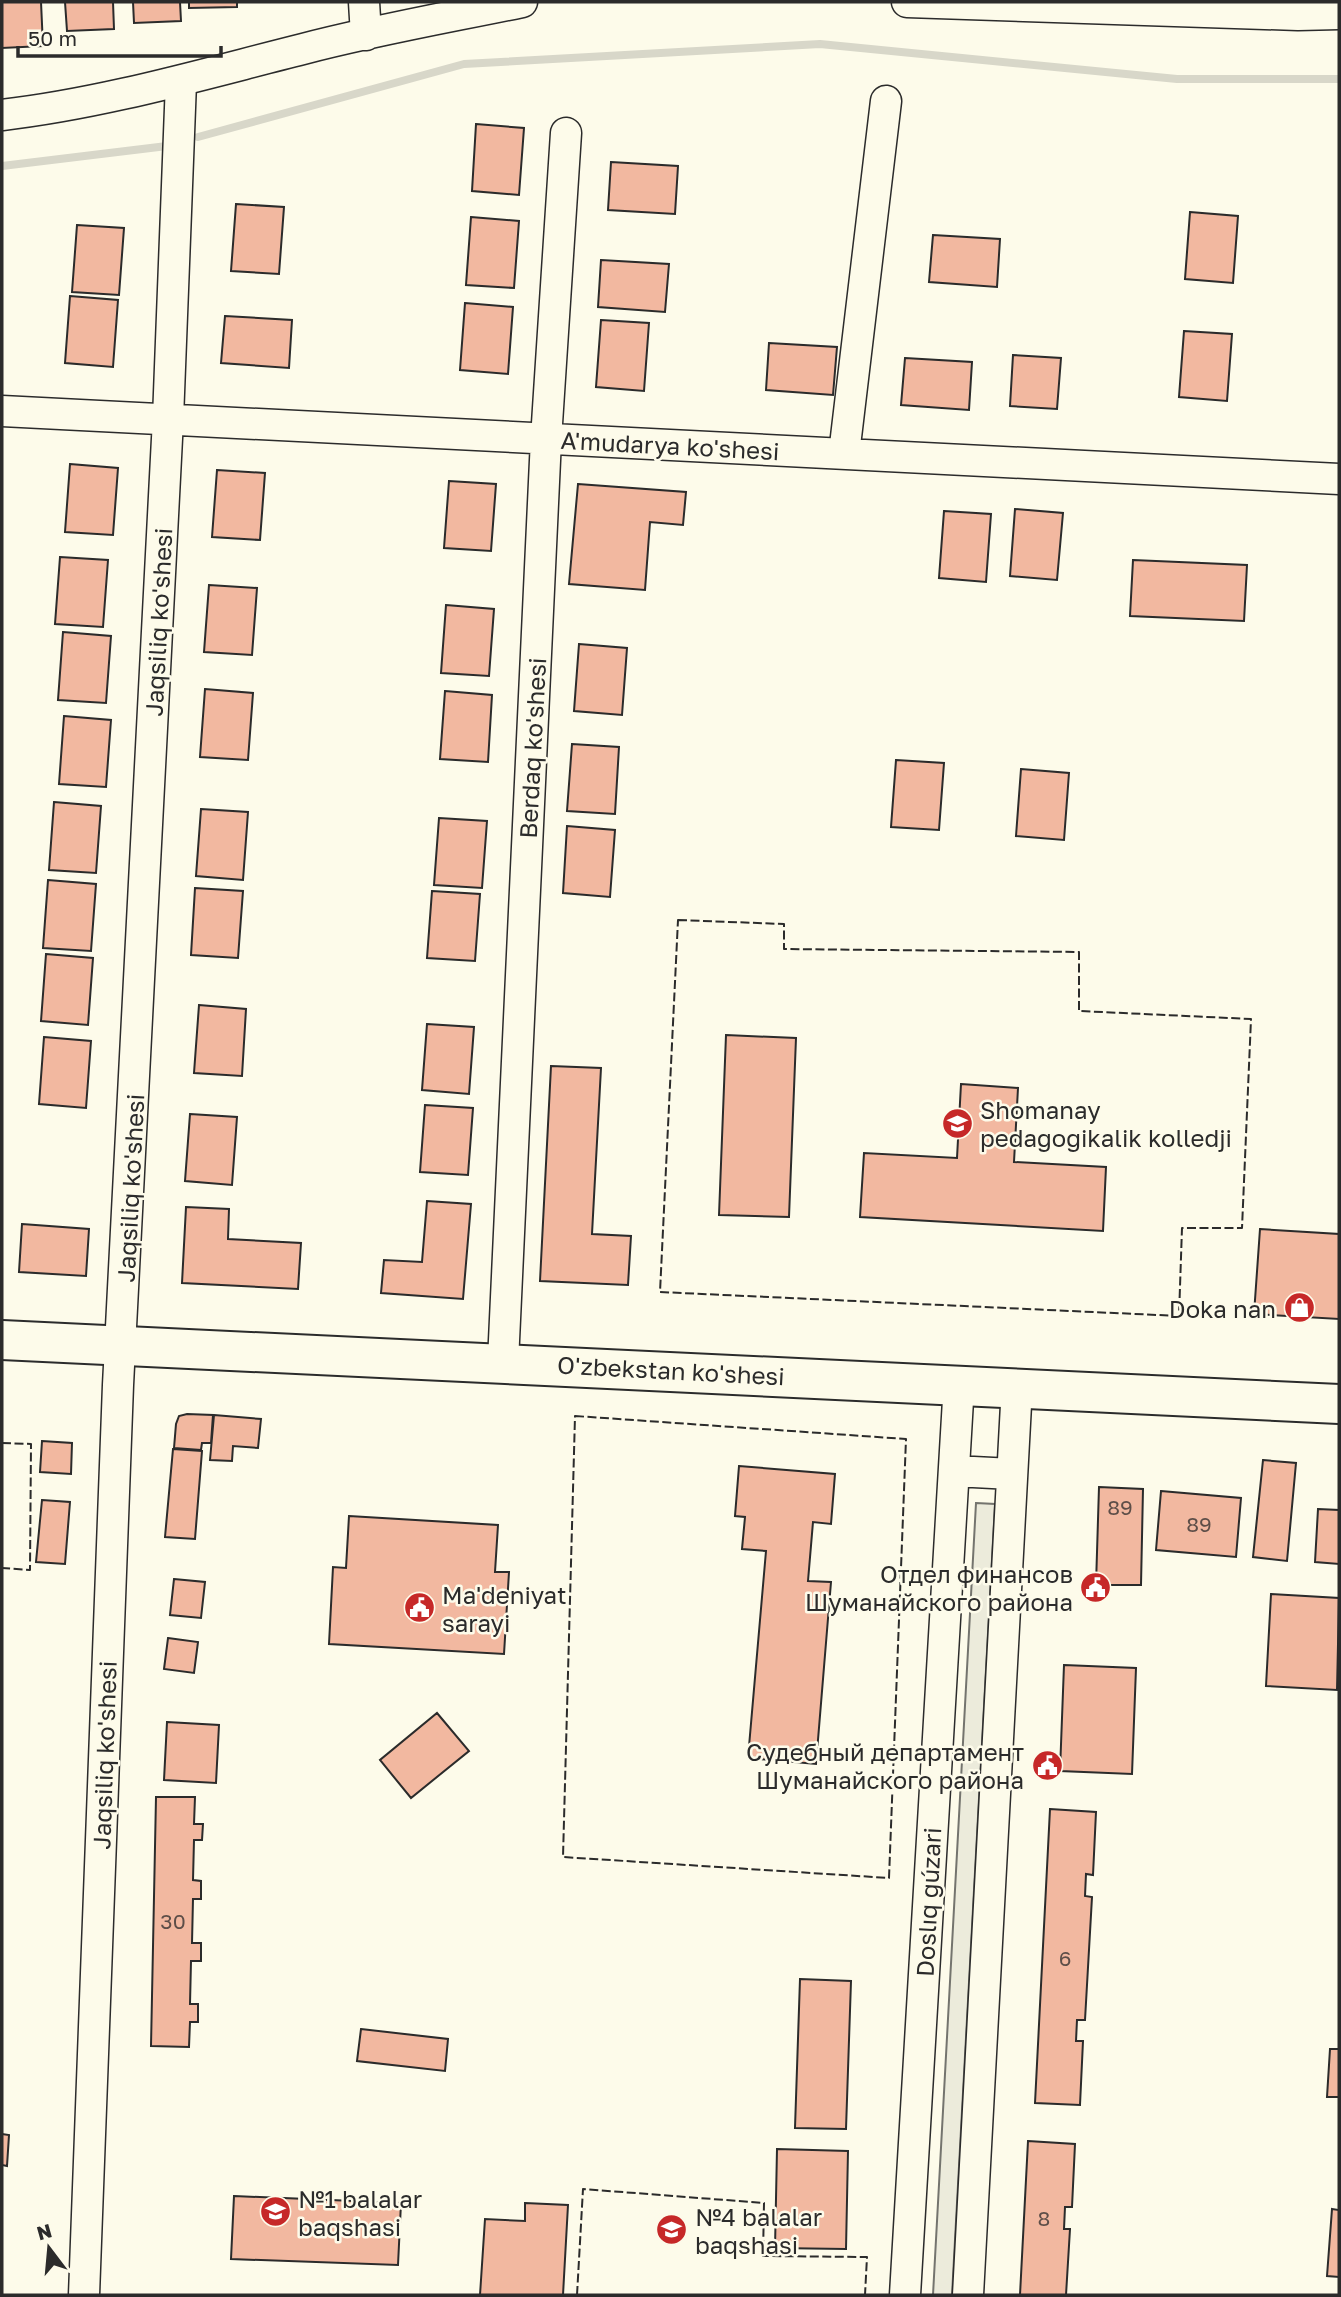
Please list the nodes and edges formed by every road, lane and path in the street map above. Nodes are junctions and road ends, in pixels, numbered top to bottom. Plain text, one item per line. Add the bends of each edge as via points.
1 (364, 2) edge
2 (522, 2) edge
3 (907, 2) edge
4 (1339, 14) edge
5 (366, 35) junction
6 (181, 82) junction
7 (886, 100) dead end
8 (2, 115) edge
9 (566, 133) dead end
10 (2, 411) edge
11 (168, 419) junction
12 (546, 439) junction
13 (844, 454) junction
14 (1339, 479) edge
15 (2, 1340) edge
16 (122, 1345) junction
17 (503, 1362) junction
18 (960, 1384) junction
19 (1017, 1386) junction
20 (1339, 1404) edge
21 (954, 1471) junction
22 (1012, 1474) junction
23 (84, 2295) edge
24 (905, 2295) edge
25 (968, 2295) edge

1 - 5 street
2 - 5 street
3 - 4 street
5 - 6 street
6 - 8 street via 70,107
6 - 11 street, Jaqsiliq ko'shesi
7 - 13 street
9 - 12 street, Berdaq ko'shesi
10 - 11 street, A'mudarya ko'shesi
11 - 12 street, A'mudarya ko'shesi
11 - 16 street, Jaqsiliq ko'shesi
12 - 13 street, A'mudarya ko'shesi
12 - 17 street, Berdaq ko'shesi
13 - 14 street, A'mudarya ko'shesi
15 - 16 main road, O'zbekstan ko'shesi
16 - 17 main road, O'zbekstan ko'shesi
16 - 23 street, Jaqsiliq ko'shesi
17 - 18 main road, O'zbekstan ko'shesi
18 - 19 main road, O'zbekstan ko'shesi
18 - 21 street, Doslıq gúzari
19 - 20 main road, O'zbekstan ko'shesi
19 - 22 street
21 - 22 street
21 - 24 street, Doslıq gúzari
22 - 25 street

